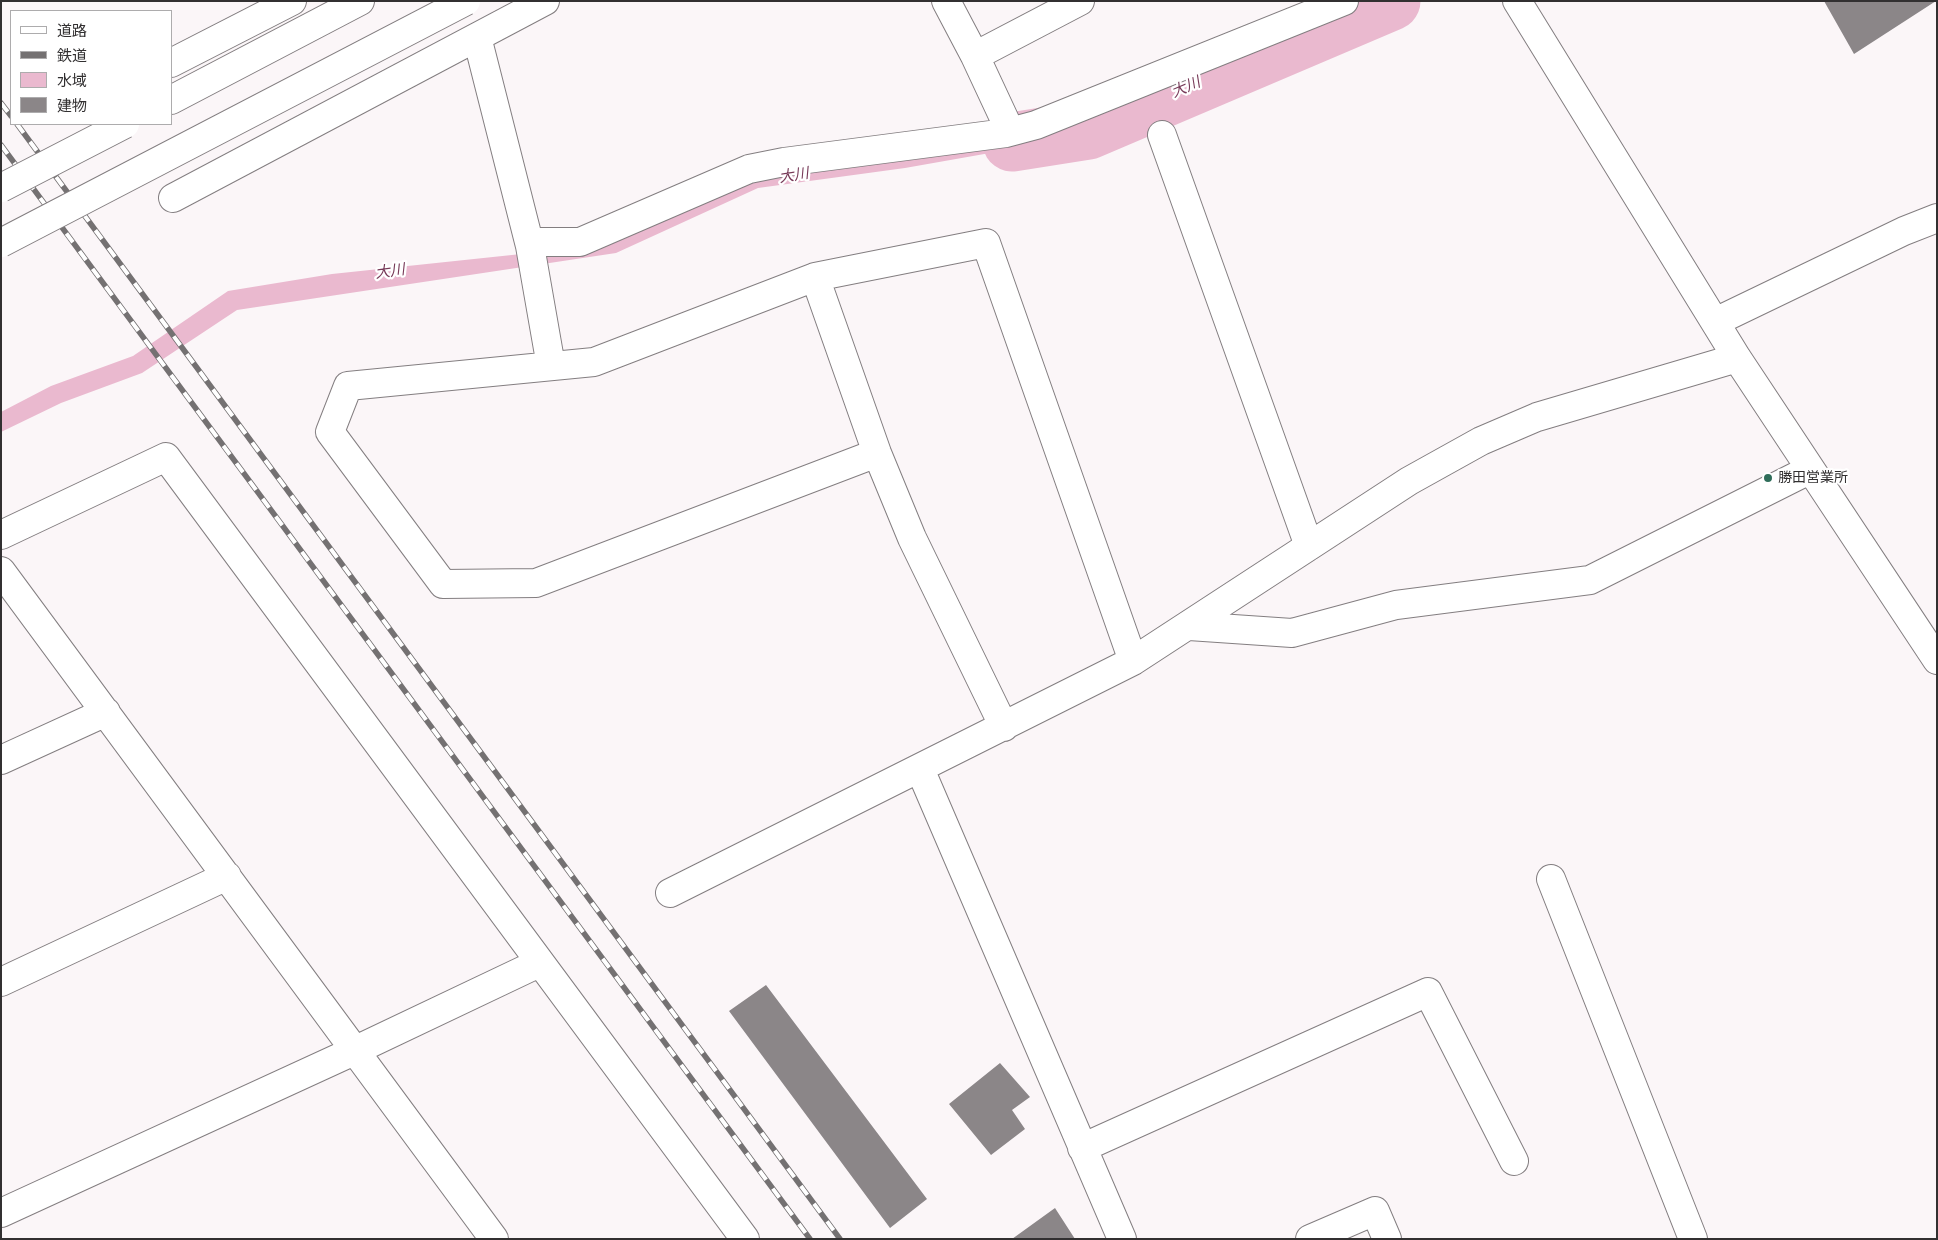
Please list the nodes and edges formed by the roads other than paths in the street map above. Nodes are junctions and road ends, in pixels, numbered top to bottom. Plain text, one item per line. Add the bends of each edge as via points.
1 (292, 1) edge
2 (360, 1) edge
3 (466, 1) edge
4 (546, 1) edge
5 (946, 1) edge
6 (1080, 1) edge
7 (1344, 1) edge
8 (1516, 1) edge
9 (477, 37) junction
10 (976, 56) junction
11 (172, 62) edge
12 (172, 99) edge
13 (123, 125) edge
14 (1010, 131) junction
15 (1162, 135) dead end
16 (1, 188) edge
17 (173, 198) dead end
18 (1937, 218) edge
19 (1, 243) edge
20 (531, 252) junction
21 (815, 277) junction
22 (1715, 322) junction
23 (1737, 358) junction
24 (551, 366) junction
25 (877, 453) junction
26 (1810, 470) junction
27 (1, 535) edge
28 (1309, 546) junction
29 (1, 571) edge
30 (1189, 626) junction
31 (1937, 660) edge
32 (1132, 661) junction
33 (106, 712) junction
34 (1004, 727) junction
35 (1, 760) edge
36 (920, 769) junction
37 (227, 876) junction
38 (1551, 879) dead end
39 (670, 892) dead end
40 (539, 963) junction
41 (1, 982) edge
42 (356, 1050) junction
43 (1082, 1148) junction
44 (1514, 1161) dead end
45 (1, 1213) edge
46 (494, 1239) edge
47 (745, 1239) edge
48 (1122, 1239) edge
49 (1310, 1239) edge
50 (1387, 1239) edge
51 (1693, 1239) edge

1 - 11 street
2 - 12 street
3 - 19 street, bridge
4 - 9 street
5 - 10 street
6 - 10 street
7 - 14 street via 1036,125
8 - 22 street
9 - 17 street
9 - 20 street
10 - 14 street
13 - 16 street, bridge
14 - 20 street via 758,167 580,242
15 - 28 street
18 - 22 street
20 - 24 street
21 - 24 street via 594,362
21 - 25 street
21 - 32 street via 986,243
22 - 23 street
23 - 26 street
23 - 28 street via 1537,418 1481,441 1409,481
24 - 25 street via 348,386 330,432 443,584 536,583
25 - 34 street via 912,538
26 - 30 street via 1590,580 1396,605 1292,633
26 - 31 street
27 - 40 street via 166,457
28 - 30 street
29 - 33 street
30 - 32 street
32 - 34 street
33 - 35 street
33 - 37 street
34 - 36 street
36 - 39 street
36 - 43 street
37 - 41 street
37 - 42 street
38 - 51 street
40 - 42 street
40 - 47 street
42 - 45 street
42 - 46 street
43 - 44 street via 1428,992
43 - 48 street
49 - 50 street via 1375,1211

